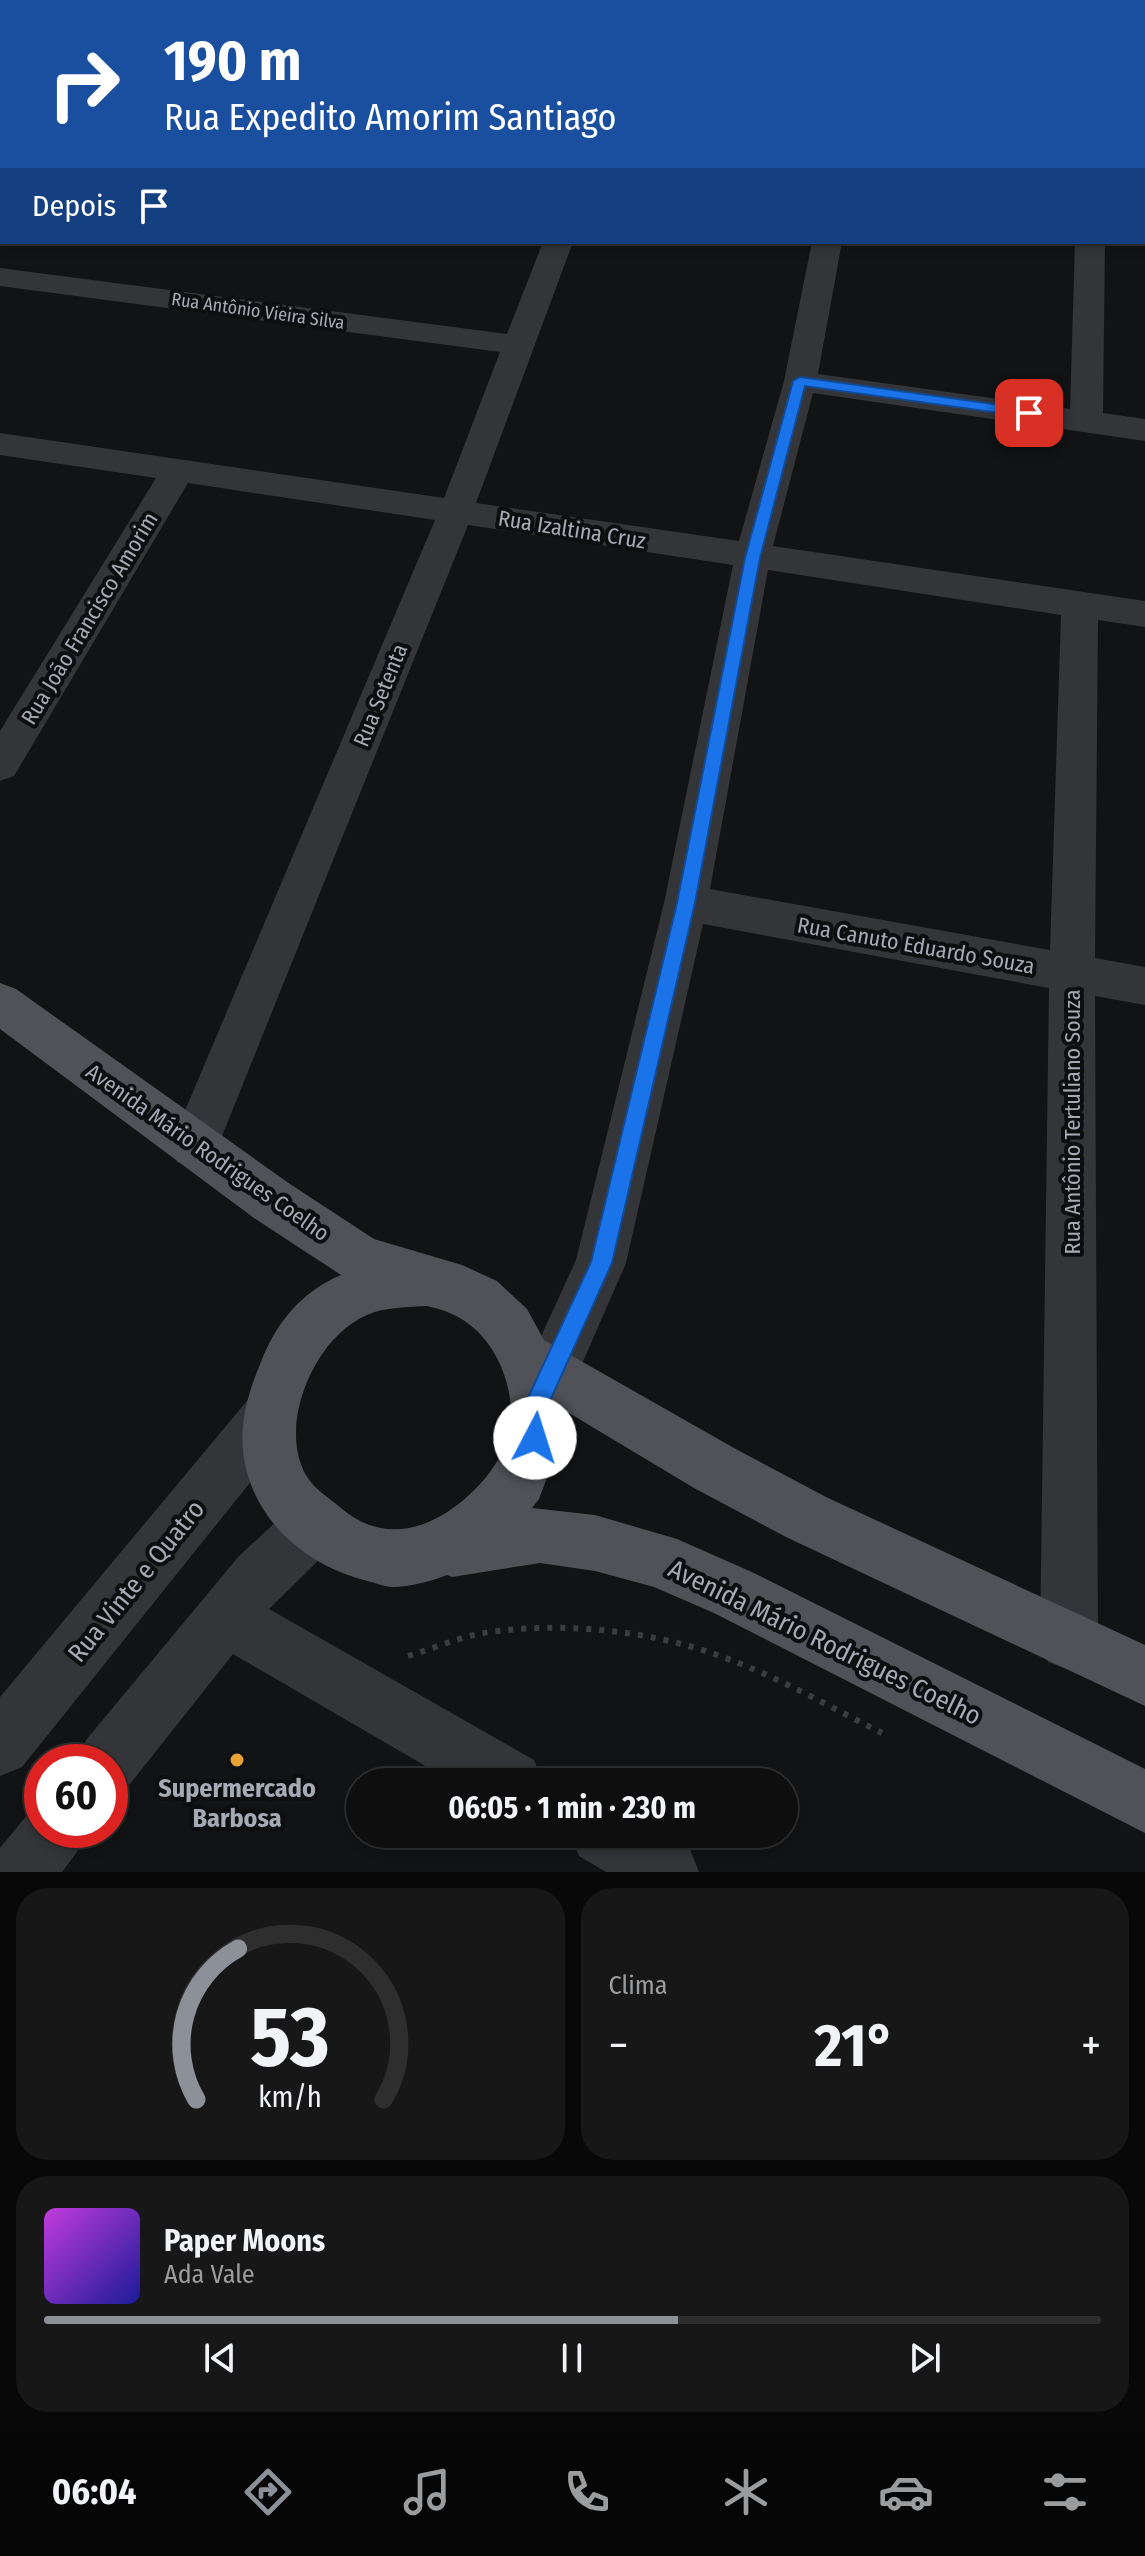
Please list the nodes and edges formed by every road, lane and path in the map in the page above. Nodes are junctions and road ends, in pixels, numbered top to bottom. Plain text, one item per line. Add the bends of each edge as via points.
1 (557, 244) edge
2 (827, 244) edge
3 (1090, 244) edge
4 (0, 277) edge
5 (516, 345) junction
6 (800, 381) junction
7 (1086, 421) junction
8 (1145, 430) edge
9 (0, 444) edge
10 (178, 471) junction
11 (456, 511) junction
12 (752, 558) junction
13 (1080, 604) junction
14 (1145, 614) edge
15 (0, 765) edge
16 (686, 903) junction
17 (1072, 973) junction
18 (1145, 986) edge
19 (0, 1003) edge
20 (194, 1146) junction
21 (427, 1281) junction
22 (540, 1379) junction
23 (270, 1415) junction
24 (311, 1528) junction
25 (442, 1550) junction
26 (224, 1616) junction
27 (1069, 1641) junction
28 (397, 1659) dead end
29 (1145, 1676) edge
30 (895, 1740) dead end
31 (122, 1744) edge
32 (0, 1745) edge
33 (488, 1768) edge
34 (1145, 1802) edge
35 (40, 1848) edge
36 (625, 1848) edge
37 (21, 1872) edge
38 (667, 1872) edge

1 - 5 street, Rua Setenta
2 - 6 street
3 - 7 street
4 - 5 street, Rua Antônio Vieira Silva
5 - 11 street, Rua Setenta
6 - 7 street
6 - 12 street
7 - 8 street
9 - 10 street, Rua Izaltina Cruz
10 - 11 street, Rua Izaltina Cruz
10 - 15 street, Rua João Francisco Amorim
11 - 12 street, Rua Izaltina Cruz
11 - 20 street, Rua Setenta
12 - 13 street, Rua Izaltina Cruz
12 - 16 street
13 - 14 street, Rua Izaltina Cruz
13 - 17 street, Rua Antônio Tertuliano Souza
16 - 17 street, Rua Canuto Eduardo Souza
16 - 22 street via 601,1263
17 - 18 street, Rua Canuto Eduardo Souza
17 - 27 street, Rua Antônio Tertuliano Souza
19 - 20 main road, Avenida Mário Rodrigues Coelho
20 - 21 main road, Avenida Mário Rodrigues Coelho via 361,1259
21 - 22 main road via 467,1292 495,1310 517,1336
21 - 23 main road via 383,1283 342,1300 307,1330 282,1370
22 - 25 main road via 535,1438 524,1473 504,1506 476,1532
22 - 27 main road via 806,1517
23 - 24 main road via 272,1456 285,1495
23 - 32 street, Rua Vinte e Quatro
24 - 25 main road via 350,1552 396,1559
24 - 26 street
25 - 34 main road, Avenida Mário Rodrigues Coelho via 540,1535 657,1559
26 - 31 street
26 - 33 street
27 - 29 main road
28 - 30 path via 491,1632 632,1636 718,1655
35 - 37 street
36 - 38 street

